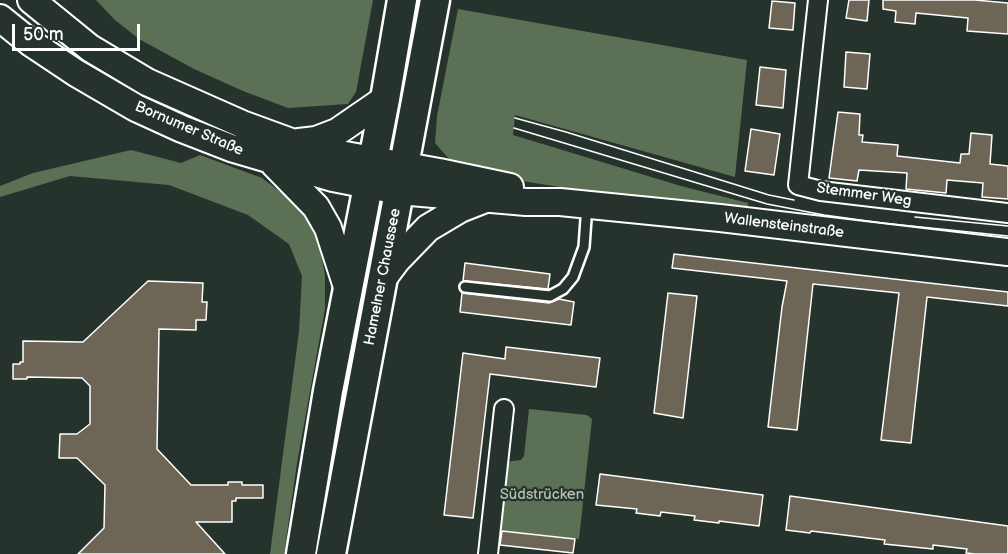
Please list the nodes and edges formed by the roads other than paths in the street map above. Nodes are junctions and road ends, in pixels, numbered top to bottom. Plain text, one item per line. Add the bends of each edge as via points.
1 (31, 0) edge
2 (402, 0) edge
3 (435, 0) edge
4 (818, 0) edge
5 (0, 18) edge
6 (385, 99) junction
7 (294, 143) junction
8 (271, 161) junction
9 (370, 173) junction
10 (402, 178) junction
11 (486, 199) junction
12 (560, 202) junction
13 (587, 204) junction
14 (1008, 213) edge
15 (1008, 252) edge
16 (382, 280) junction
17 (465, 287) dead end
18 (348, 290) junction
19 (504, 409) dead end
20 (301, 554) edge
21 (331, 554) edge
22 (488, 554) edge

1 - 7 main road, Bornumer Straße via 90,48 147,82
2 - 6 main road
3 - 10 main road, Hamelner Chaussee
4 - 14 street, Stemmer Weg via 798,185
5 - 8 main road, Bornumer Straße via 76,73 136,108
6 - 7 main road via 337,132
6 - 9 main road
7 - 9 main road, Bornumer Straße
8 - 9 main road, Bornumer Straße via 333,178
8 - 18 main road via 302,191 328,228
9 - 10 main road, Bornumer Straße
9 - 18 main road
10 - 11 main road, Wallensteinstraße
10 - 12 main road, Wallensteinstraße via 529,191
10 - 16 main road, Hamelner Chaussee
11 - 12 main road, Wallensteinstraße
11 - 16 main road via 428,228
12 - 13 main road, Wallensteinstraße
13 - 15 main road, Wallensteinstraße
13 - 17 lane via 584,247 573,277 563,289 550,297
16 - 21 main road, Hamelner Chaussee
18 - 20 main road
19 - 22 street

